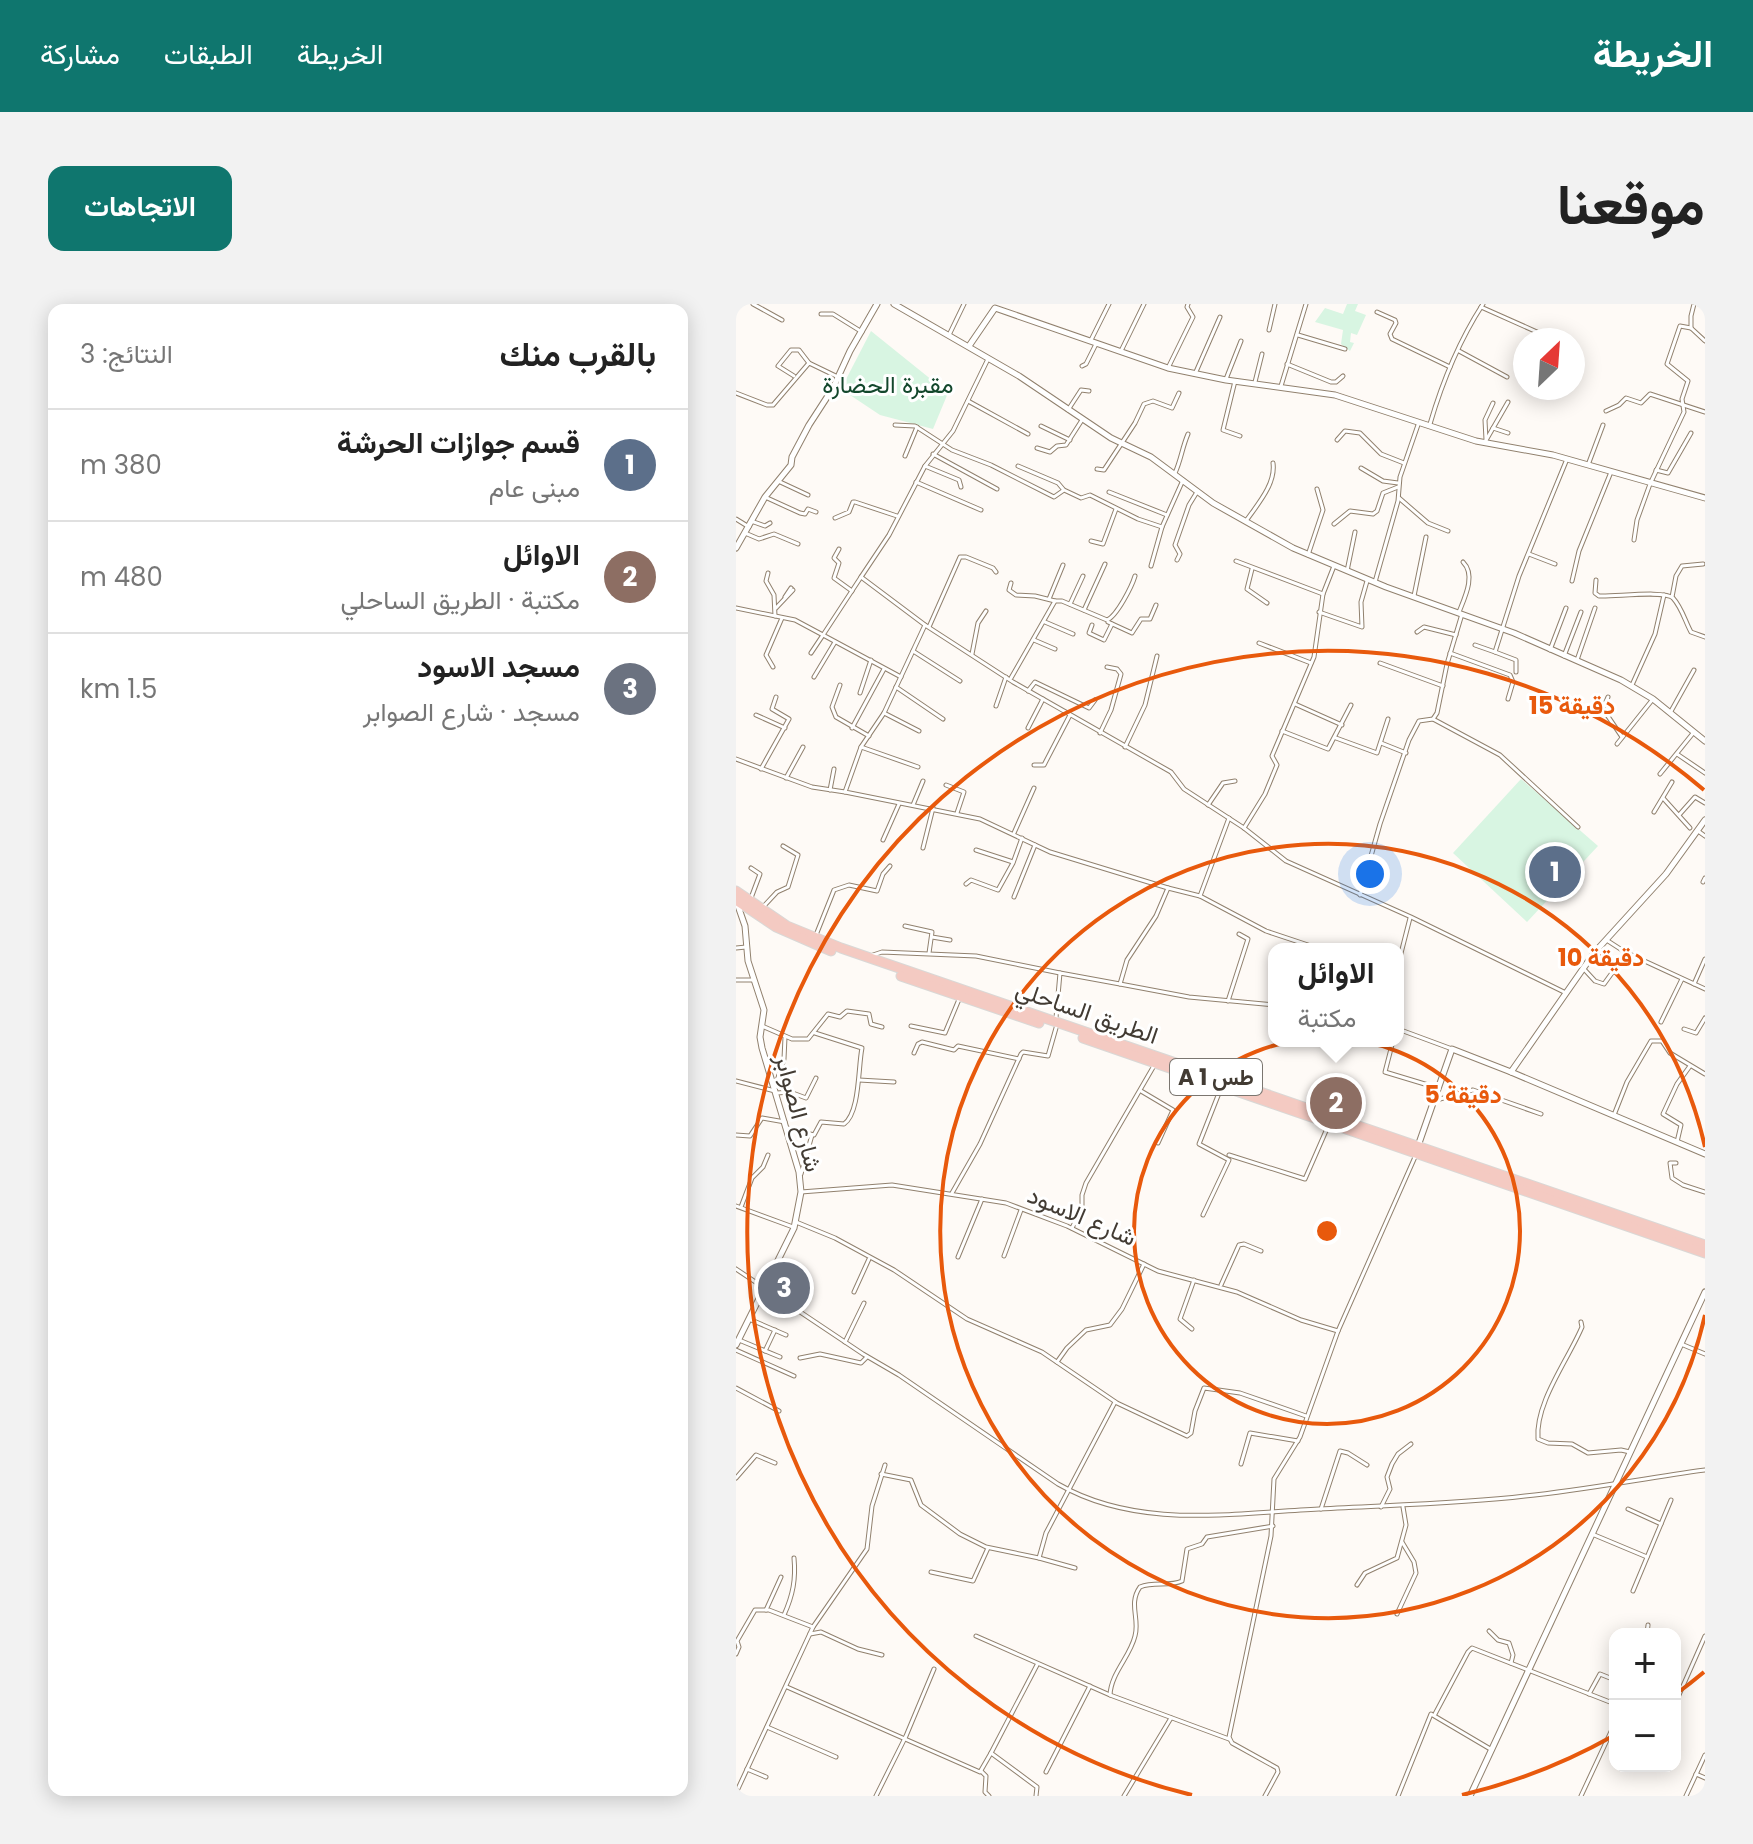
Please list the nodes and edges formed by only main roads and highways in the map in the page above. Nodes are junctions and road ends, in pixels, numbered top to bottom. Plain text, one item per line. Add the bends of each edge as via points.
1 (736, 891) edge
2 (736, 901) edge
3 (759, 913) junction
4 (912, 976) junction
5 (1056, 1025) junction
6 (1243, 1090) junction
7 (1417, 1150) junction
8 (1705, 1245) edge
9 (1705, 1253) edge

1 - 3 highway, الطريق الساحلي / A 1 طس
2 - 3 highway, الطريق الساحلي
3 - 4 highway, الطريق الساحلي / A 1 طس
3 - 4 highway, الطريق الساحلي via 818,946
4 - 5 highway, الطريق الساحلي / A 1 طس
4 - 5 highway, الطريق الساحلي via 960,997
5 - 6 highway, الطريق الساحلي / A 1 طس
5 - 6 highway, الطريق الساحلي via 1155,1064
6 - 7 highway, الطريق الساحلي / A 1 طس
6 - 7 highway, الطريق الساحلي
7 - 8 highway, الطريق الساحلي / A 1 طس
7 - 9 highway, الطريق الساحلي

